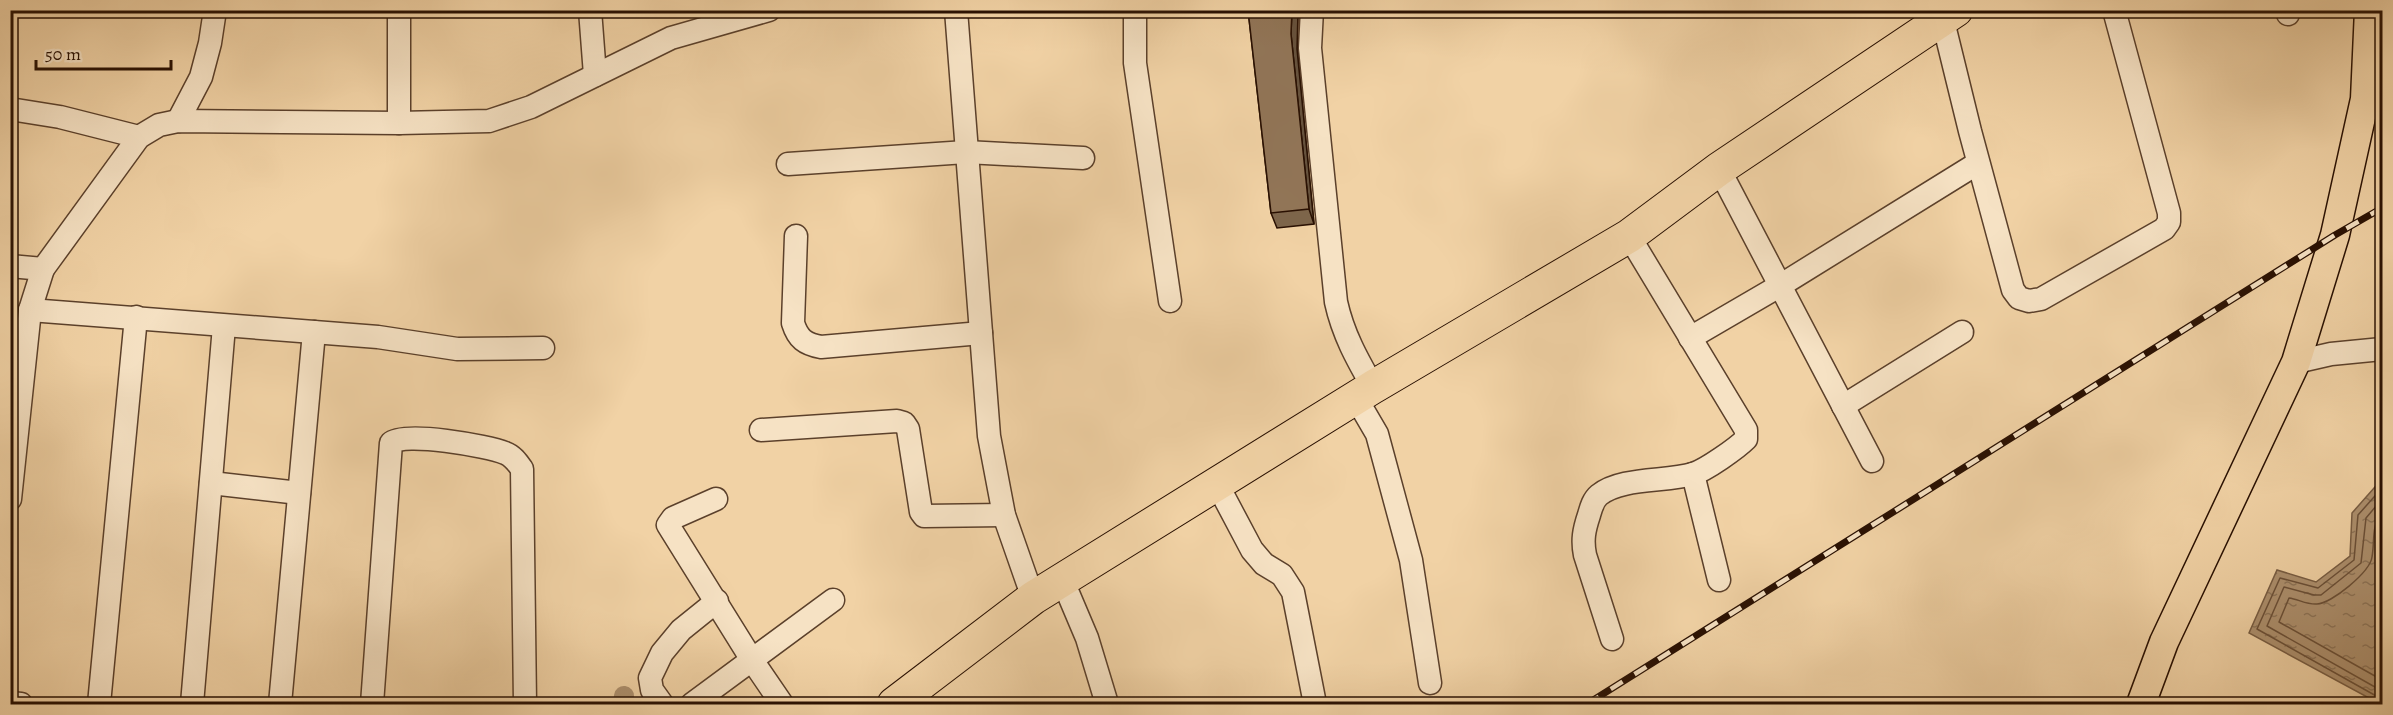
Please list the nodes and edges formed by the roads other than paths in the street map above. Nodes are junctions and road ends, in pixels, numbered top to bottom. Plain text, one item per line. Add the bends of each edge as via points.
1 (215, 10) edge
2 (399, 10) edge
3 (590, 10) edge
4 (770, 10) edge
5 (956, 10) edge
6 (1135, 10) edge
7 (1312, 10) edge
8 (2114, 10) edge
9 (2374, 12) edge
10 (1949, 16) edge
11 (595, 75) junction
12 (10, 109) edge
13 (178, 121) junction
14 (399, 123) junction
15 (139, 137) junction
16 (966, 152) junction
17 (1083, 158) dead end
18 (1978, 163) junction
19 (789, 164) dead end
20 (1719, 169) junction
21 (796, 236) dead end
22 (1629, 236) junction
23 (10, 266) edge
24 (43, 269) junction
25 (1782, 285) junction
26 (1170, 301) dead end
27 (30, 310) junction
28 (136, 317) junction
29 (224, 326) junction
30 (314, 332) junction
31 (1962, 332) dead end
32 (981, 333) junction
33 (1690, 338) junction
34 (543, 348) dead end
35 (2382, 349) edge
36 (2296, 362) junction
37 (1364, 392) junction
38 (1843, 406) junction
39 (761, 430) dead end
40 (12, 445) edge
41 (1872, 461) dead end
42 (1693, 474) junction
43 (1216, 482) junction
44 (211, 483) junction
45 (299, 493) junction
46 (10, 499) edge
47 (716, 499) dead end
48 (1004, 515) junction
49 (1062, 579) junction
50 (1719, 580) dead end
51 (1033, 598) junction
52 (833, 600) dead end
53 (717, 601) junction
54 (1612, 639) dead end
55 (752, 660) junction
56 (1430, 683) dead end
57 (10, 703) edge
58 (21, 705) edge
59 (99, 705) edge
60 (192, 705) edge
61 (280, 705) edge
62 (372, 705) edge
63 (525, 705) edge
64 (662, 705) edge
65 (692, 705) edge
66 (782, 705) edge
67 (894, 705) edge
68 (1107, 705) edge
69 (1315, 705) edge
70 (2141, 705) edge

1 - 13 street via 201,77
2 - 14 street
3 - 11 street
4 - 11 street via 671,38
5 - 16 street
6 - 26 street via 1135,63
7 - 37 street via 1310,48 1336,302
8 - 18 street via 2169,213 2164,229 2041,299 2019,298 2013,290
9 - 36 main road via 2365,99 2335,235
10 - 18 street
10 - 20 highway
11 - 14 street via 531,107 489,121
12 - 15 street
13 - 14 street
13 - 15 street via 159,125
15 - 24 street
16 - 17 street
16 - 19 street
16 - 32 street
18 - 25 street
20 - 22 highway
20 - 25 street
21 - 32 street via 793,323 798,337 807,344
22 - 33 street
22 - 37 highway
23 - 24 street
24 - 27 street
25 - 33 street
25 - 38 street
27 - 28 street
27 - 40 street
28 - 29 street
28 - 59 street
29 - 30 street
29 - 44 street
30 - 34 street via 457,349
30 - 45 street
31 - 38 street
32 - 48 street via 990,436
33 - 42 street via 1746,430 1746,439 1739,446
35 - 36 street
36 - 70 main road via 2164,642
37 - 43 highway
37 - 56 street via 1412,560
38 - 41 street
39 - 48 street via 904,423 924,516
40 - 46 street
42 - 50 street
42 - 54 street via 1615,488 1593,502 1583,542
43 - 49 highway
43 - 69 street via 1252,550 1263,564 1282,575 1293,592
44 - 45 street
44 - 60 street
45 - 61 street
47 - 53 street via 673,518 668,525
48 - 51 street
49 - 51 highway
49 - 68 street via 1087,638
51 - 67 highway
52 - 55 street
53 - 55 street
53 - 64 street via 681,630 662,653 650,678 652,690
55 - 65 street
55 - 66 street
57 - 58 street
62 - 63 street via 391,443 400,438 449,440 505,453 522,469

